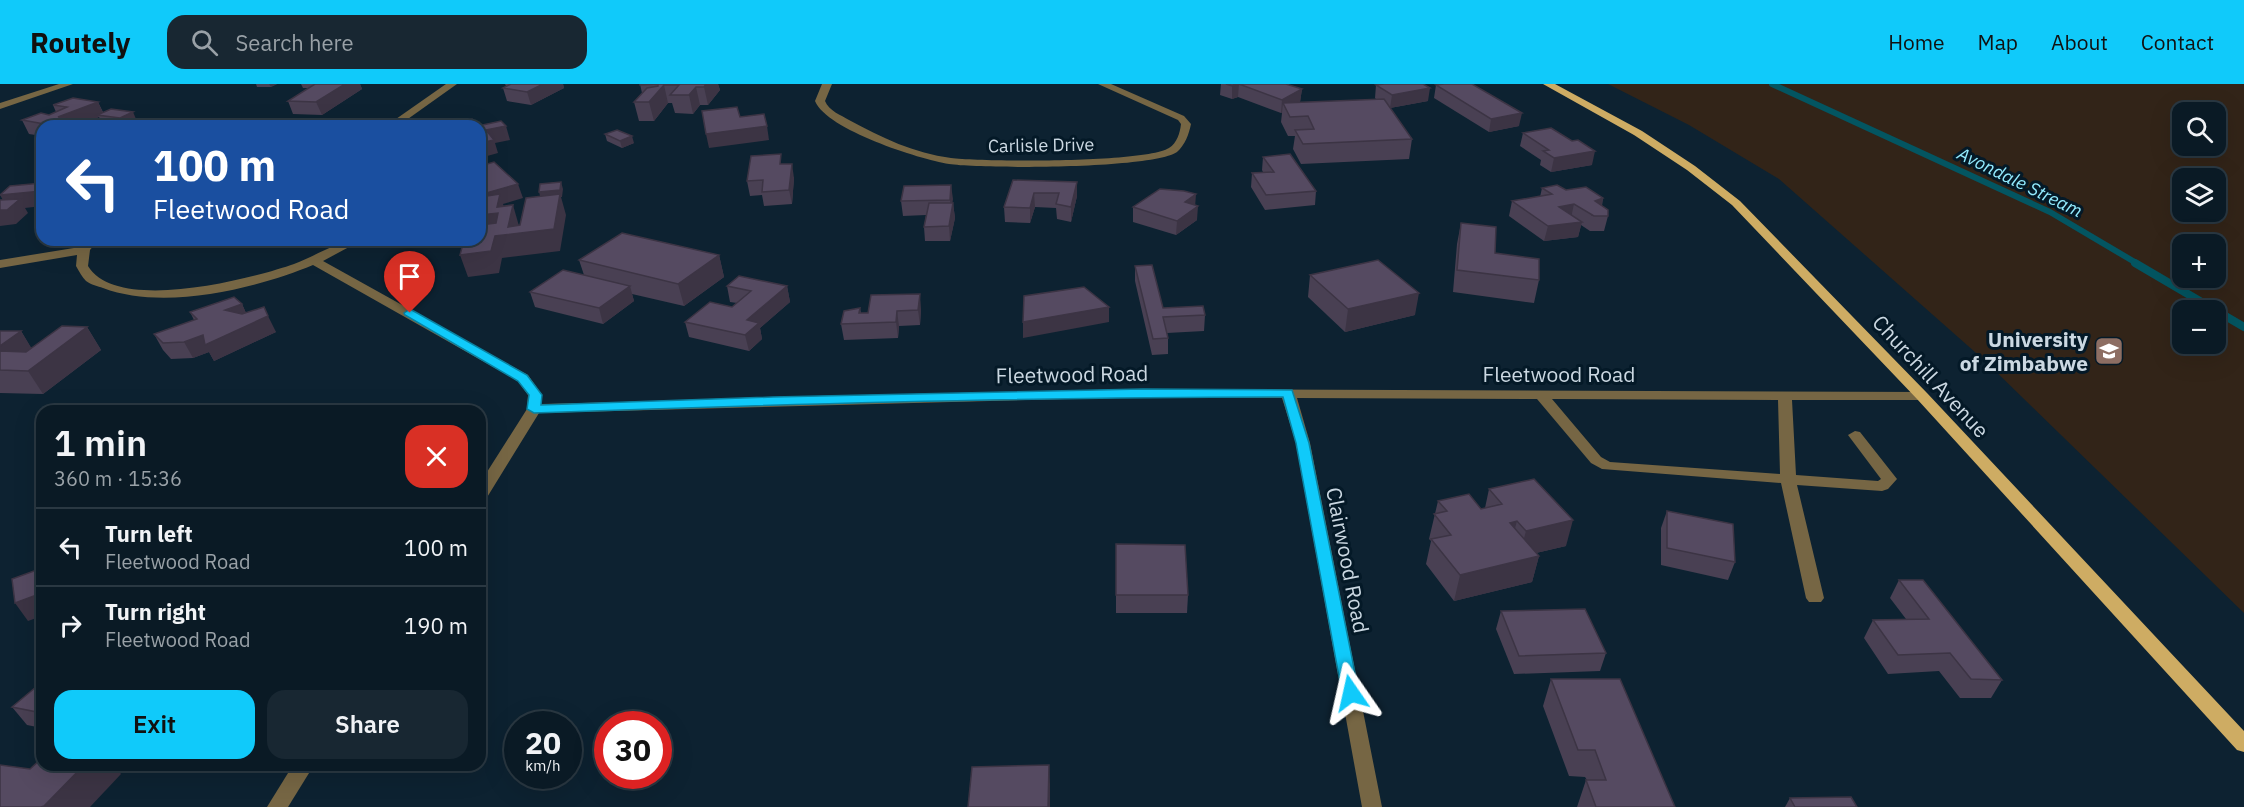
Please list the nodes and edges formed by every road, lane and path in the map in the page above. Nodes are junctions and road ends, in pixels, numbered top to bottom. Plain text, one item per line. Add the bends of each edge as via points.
1 (68, 84) edge
2 (453, 84) edge
3 (827, 84) edge
4 (1103, 84) edge
5 (1548, 84) edge
6 (0, 106) edge
7 (400, 120) edge
8 (83, 246) edge
9 (88, 246) edge
10 (344, 246) edge
11 (315, 261) junction
12 (0, 264) edge
13 (1288, 393) junction
14 (1542, 396) junction
15 (1785, 396) junction
16 (1922, 396) junction
17 (534, 409) junction
18 (1855, 435) dead end
19 (1788, 481) junction
20 (486, 486) edge
21 (1815, 598) dead end
22 (2244, 744) edge
23 (300, 771) edge
24 (277, 807) edge
25 (1372, 807) edge

1 - 6 street
2 - 7 street
3 - 4 street, Carlisle Drive via 820,101 830,113 885,143 940,159 993,163 1132,159 1160,155 1180,142 1186,124 1181,118
5 - 16 main road, Churchill Avenue via 1638,133 1736,203
8 - 12 street
9 - 11 street via 82,266 91,279 113,288 146,293 231,286
10 - 11 street
11 - 17 street via 523,378 535,395
13 - 14 street, Fleetwood Road
13 - 17 street, Fleetwood Road via 773,400
13 - 25 street, Clairwood Road via 1303,443
14 - 15 street, Fleetwood Road
14 - 19 street via 1596,460 1607,466
15 - 16 street, Fleetwood Road
15 - 19 street
16 - 22 main road, Churchill Avenue
17 - 20 street
18 - 19 street via 1889,479 1882,486
19 - 21 street
23 - 24 street

